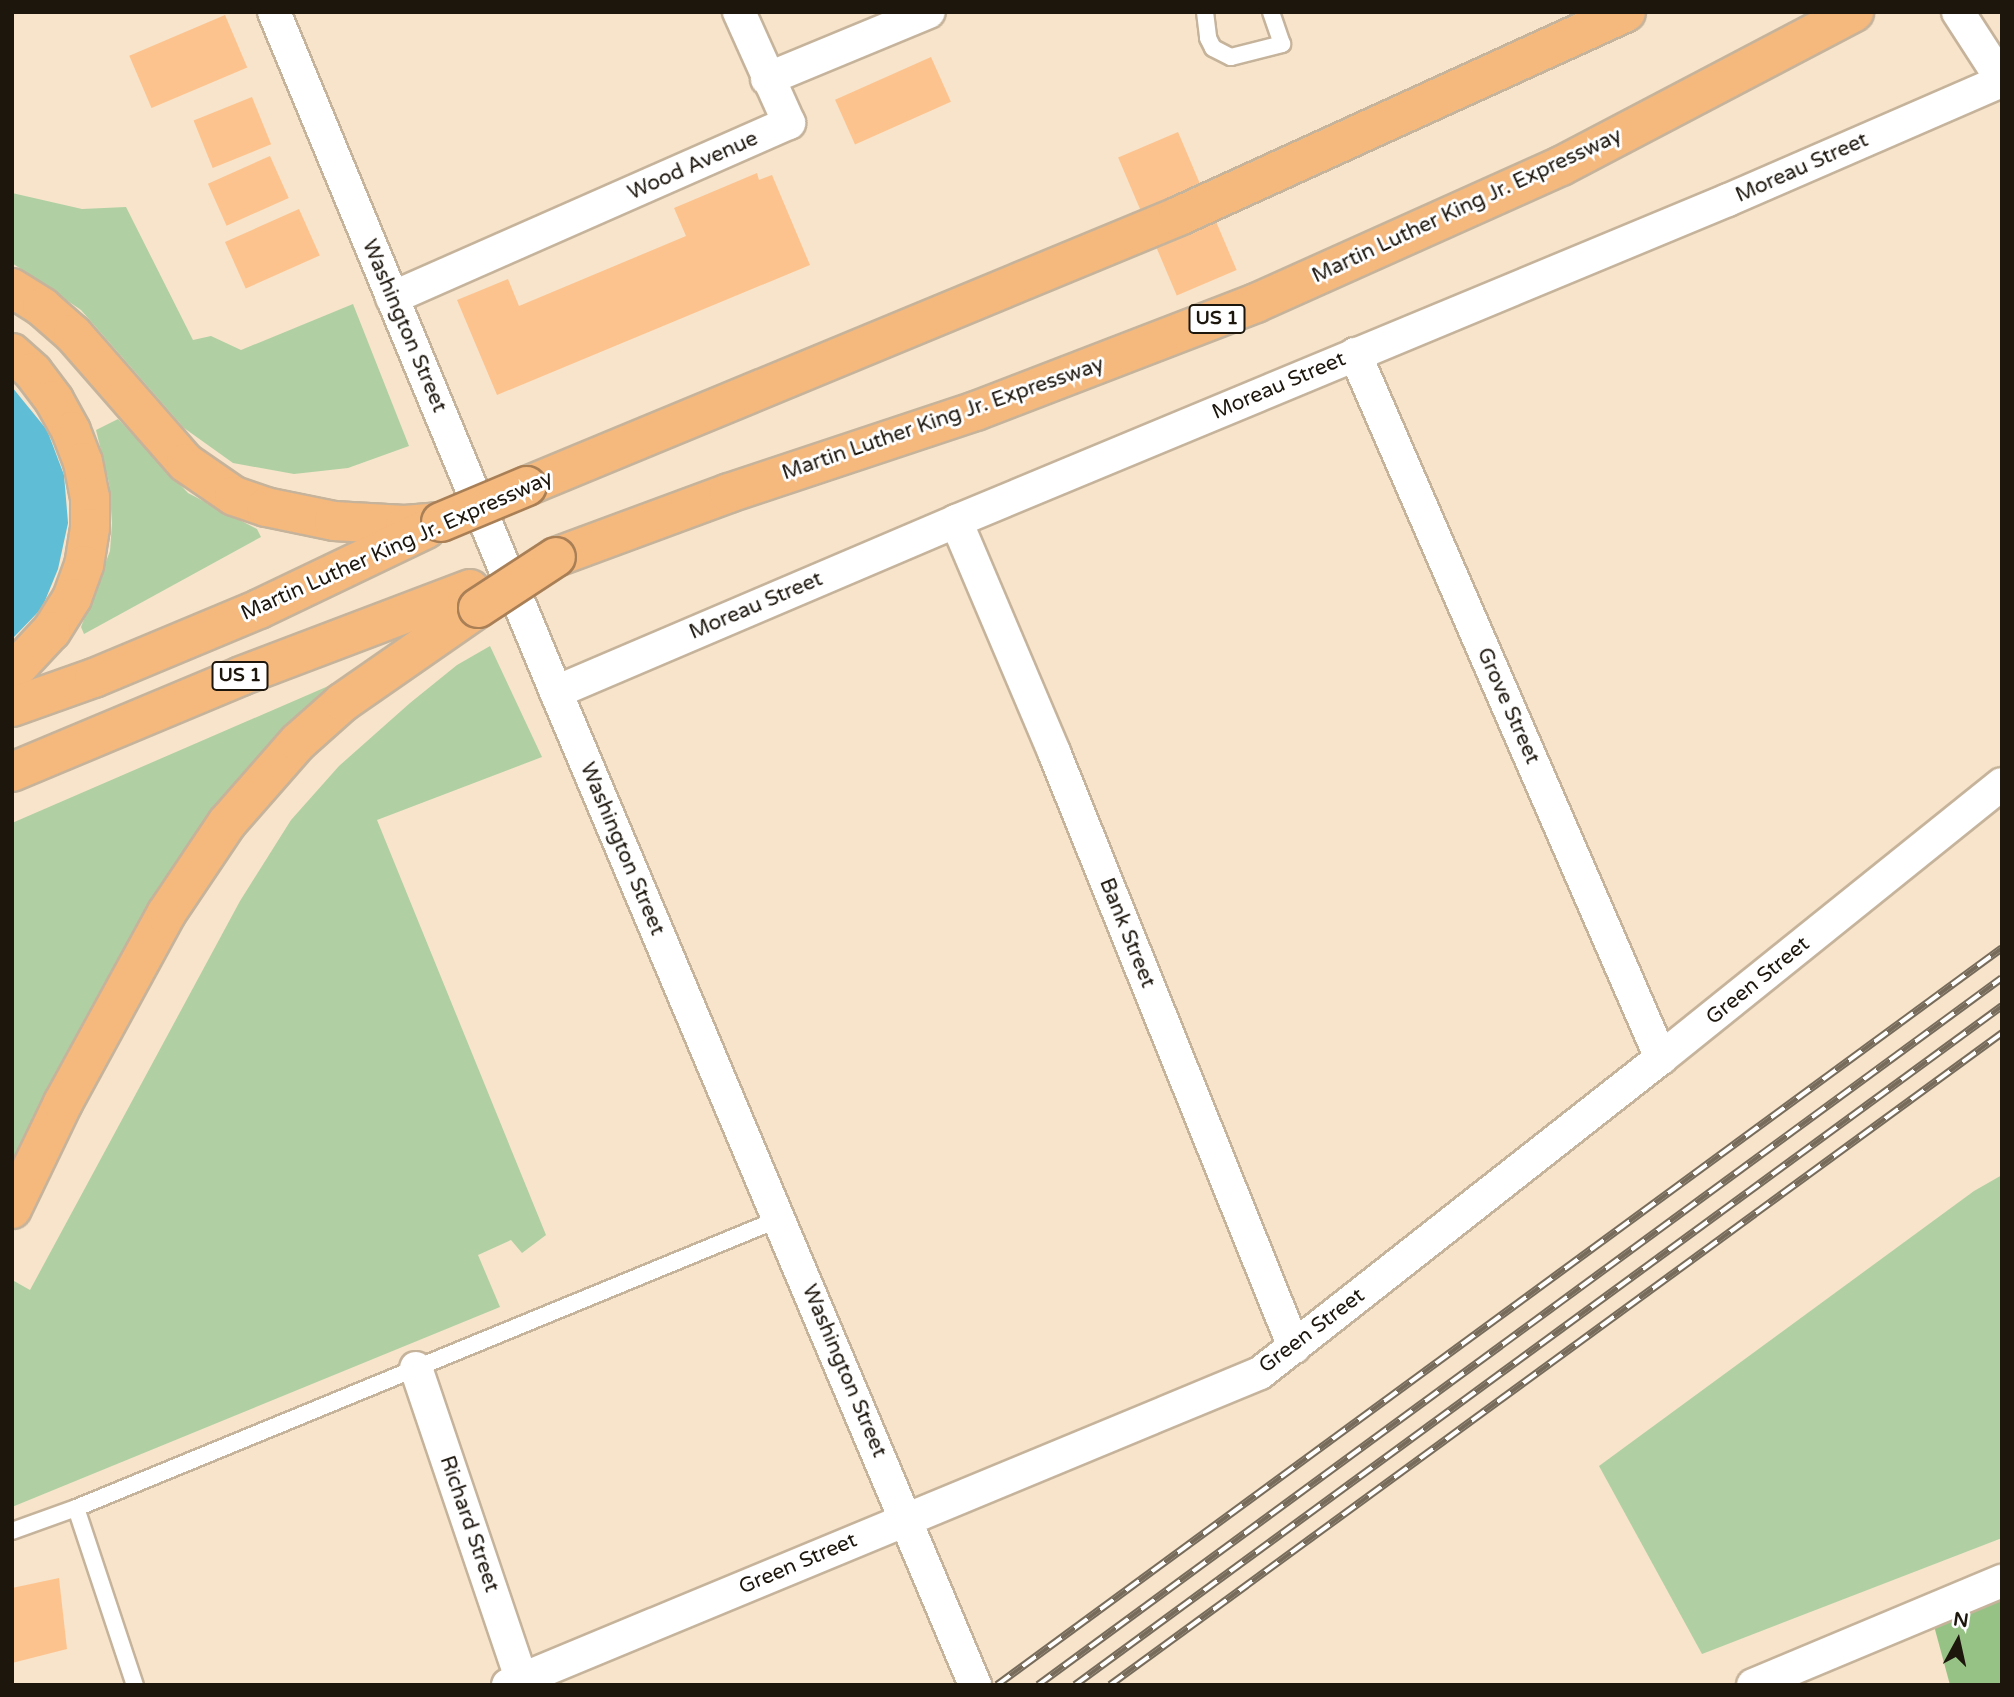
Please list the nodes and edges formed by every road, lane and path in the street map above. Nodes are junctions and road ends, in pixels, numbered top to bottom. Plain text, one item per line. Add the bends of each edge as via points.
1 (274, 12) edge
2 (739, 12) edge
3 (929, 12) edge
4 (1205, 12) edge
5 (1271, 12) edge
6 (1626, 12) edge
7 (1958, 12) edge
8 (1852, 13) edge
9 (767, 79) junction
10 (2002, 80) edge
11 (12, 288) edge
12 (392, 298) junction
13 (12, 354) edge
14 (1355, 354) junction
15 (956, 521) junction
16 (441, 522) junction
17 (474, 599) junction
18 (12, 673) edge
19 (556, 692) junction
20 (12, 707) edge
21 (12, 772) edge
22 (2002, 784) edge
23 (1661, 1058) junction
24 (12, 1209) edge
25 (779, 1219) junction
26 (1294, 1346) junction
27 (416, 1368) junction
28 (76, 1508) junction
29 (906, 1519) junction
30 (12, 1531) edge
31 (2002, 1581) edge
32 (515, 1682) edge
33 (135, 1685) edge
34 (975, 1685) edge
35 (1753, 1685) edge

1 - 12 street, Washington Street
2 - 9 street
3 - 9 street
4 - 5 lane via 1213,48 1231,57 1282,44
6 - 16 highway, Martin Luther King Jr. Expressway / US 1, bridge via 1179,216
7 - 10 street
8 - 17 highway, Martin Luther King Jr. Expressway / US 1, bridge via 1561,166 1256,303 976,411 729,493 556,557
9 - 12 street, Wood Avenue via 789,123
10 - 14 street, Moreau Street via 1728,200
11 - 16 highway via 73,334 186,463 234,496 334,522
12 - 19 street, Washington Street
13 - 18 highway via 54,400 75,441 90,497 84,565 72,598 51,631
14 - 15 street, Moreau Street
14 - 23 street, Grove Street
15 - 19 street, Moreau Street
15 - 26 street, Bank Street via 1055,752
16 - 20 highway, Martin Luther King Jr. Expressway / US 1 via 259,609
17 - 21 highway, US 1 via 241,676
17 - 24 highway via 343,702 288,752 227,823 166,914
19 - 25 street, Washington Street
22 - 23 street, Green Street
23 - 26 street, Green Street
25 - 27 lane
25 - 29 street, Washington Street
26 - 29 street, Green Street via 1260,1373
27 - 28 lane
27 - 32 street, Richard Street
28 - 30 lane
28 - 33 lane
29 - 32 street, Green Street
29 - 34 street, Washington Street
31 - 35 street

